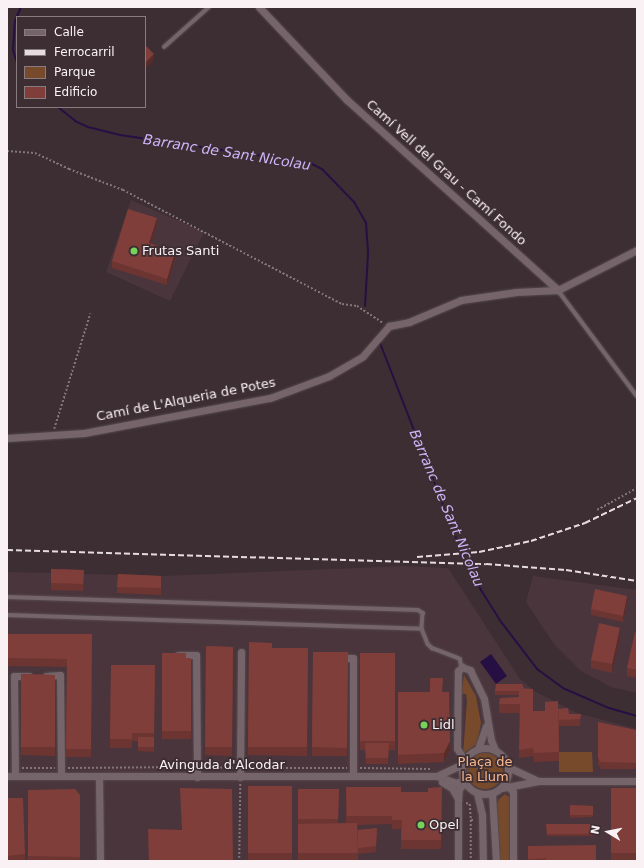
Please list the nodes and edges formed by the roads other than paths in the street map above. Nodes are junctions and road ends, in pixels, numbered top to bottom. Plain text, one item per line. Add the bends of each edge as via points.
1 (209, 7) edge
2 (259, 7) edge
3 (164, 47) dead end
4 (637, 250) edge
5 (558, 290) junction
6 (637, 396) edge
7 (7, 438) edge
8 (7, 597) edge
9 (7, 615) edge
10 (422, 629) junction
11 (241, 652) dead end
12 (173, 655) edge
13 (333, 658) edge
14 (462, 667) junction
15 (487, 722) junction
16 (457, 748) junction
17 (478, 749) junction
18 (495, 750) junction
19 (464, 762) junction
20 (508, 767) junction
21 (450, 769) junction
22 (11, 776) edge
23 (61, 776) junction
24 (240, 776) junction
25 (353, 776) junction
26 (437, 776) junction
27 (99, 777) junction
28 (197, 777) junction
29 (464, 781) junction
30 (538, 781) junction
31 (637, 781) edge
32 (505, 787) junction
33 (477, 793) junction
34 (492, 794) junction
35 (458, 800) junction
36 (100, 861) edge
37 (458, 861) edge
38 (483, 861) edge
39 (496, 861) edge
40 (514, 861) edge

1 - 3 lane
2 - 5 street, Camí Vell del Grau - Camí Fondo via 347,100
4 - 5 street
5 - 6 lane
5 - 7 street, Camí de L'Alqueria de Potes via 516,292 461,300 409,322 389,326 363,356 329,376 270,398 144,422 52,436
8 - 10 lane via 418,610 423,613
9 - 10 lane
10 - 14 lane via 432,648 460,659
11 - 24 street
12 - 28 street via 196,655
13 - 25 street via 356,658
14 - 15 street via 470,670 480,689
14 - 16 street via 458,672
15 - 17 street
15 - 18 street
16 - 19 street
16 - 21 street
17 - 18 street
17 - 19 street
18 - 20 street via 505,759
19 - 21 street, Avinguda d'Alcodar
19 - 29 street
20 - 30 street
20 - 32 street
21 - 26 street, Avinguda d'Alcodar
22 - 23 street, Avinguda d'Alcodar
22 - 23 street via 14,676 60,675
23 - 27 street, Avinguda d'Alcodar
24 - 25 street, Avinguda d'Alcodar
24 - 28 street, Avinguda d'Alcodar
25 - 26 street, Avinguda d'Alcodar
26 - 29 street, Avinguda d'Alcodar via 456,783
26 - 35 street via 452,788
27 - 28 street, Avinguda d'Alcodar
27 - 36 street
29 - 33 street
29 - 35 street via 459,789
30 - 31 street
30 - 32 street
32 - 34 street
32 - 40 street via 513,792
33 - 34 street
33 - 38 street via 482,815
34 - 39 street
35 - 37 street

